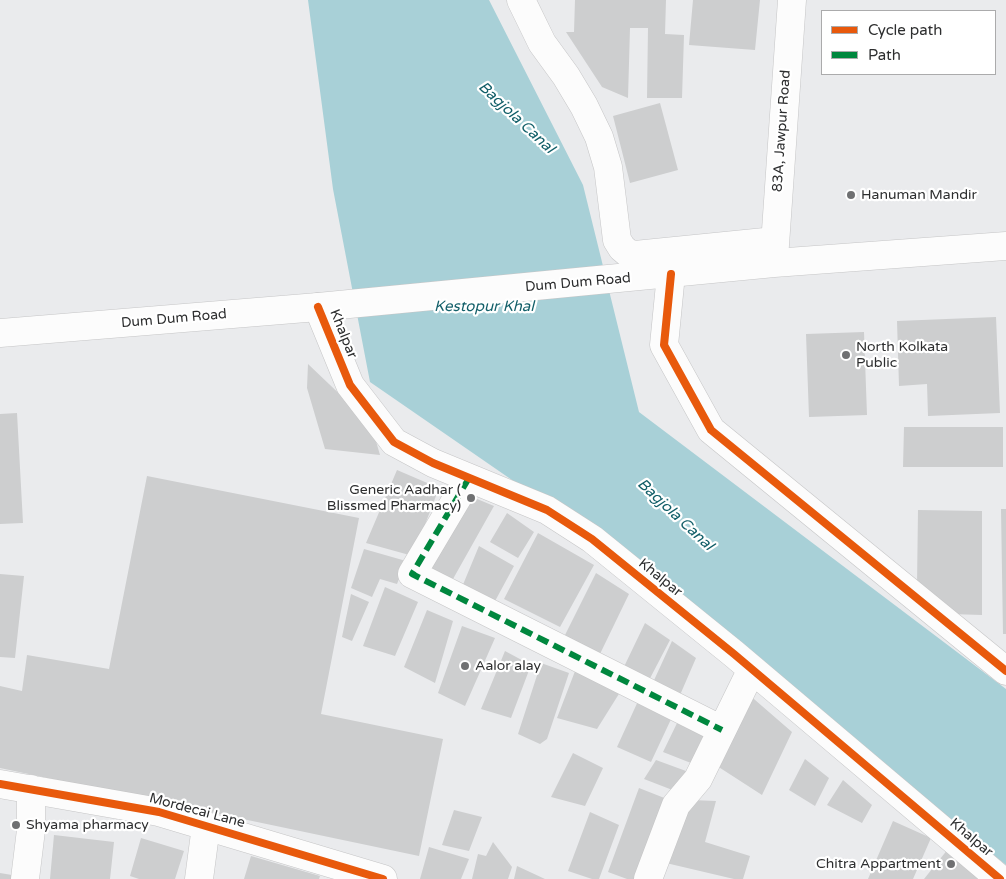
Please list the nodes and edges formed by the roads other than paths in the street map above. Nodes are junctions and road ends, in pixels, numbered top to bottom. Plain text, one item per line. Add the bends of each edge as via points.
1 (521, 0) edge
2 (792, 0) edge
3 (1006, 246) edge
4 (775, 252) junction
5 (659, 275) junction
6 (318, 307) junction
7 (0, 333) edge
8 (468, 478) junction
9 (752, 669) junction
10 (1006, 671) edge
11 (722, 730) junction
12 (0, 784) edge
13 (31, 789) junction
14 (206, 826) junction
15 (25, 879) edge
16 (199, 879) edge
17 (384, 879) edge
18 (648, 879) edge
19 (1000, 879) edge

1 - 4 street via 542,43 580,98 599,137 608,167 618,240 622,248 635,255
2 - 4 street, 83A, Jawpur Road
3 - 4 street, Dum Dum Road
4 - 5 street, Dum Dum Road
5 - 6 street, Dum Dum Road
5 - 10 street via 664,345 711,430
6 - 7 street, Dum Dum Road
6 - 8 street, Khalpar via 350,385 394,442
8 - 9 street, Khalpar via 546,510 592,540
8 - 11 street via 412,574
9 - 11 street
9 - 19 street, Khalpar
11 - 18 street via 698,779 676,805
12 - 13 street, Mordecai Lane
13 - 14 street, Mordecai Lane via 159,812
13 - 15 street via 31,830
14 - 16 street
14 - 17 street, Mordecai Lane

